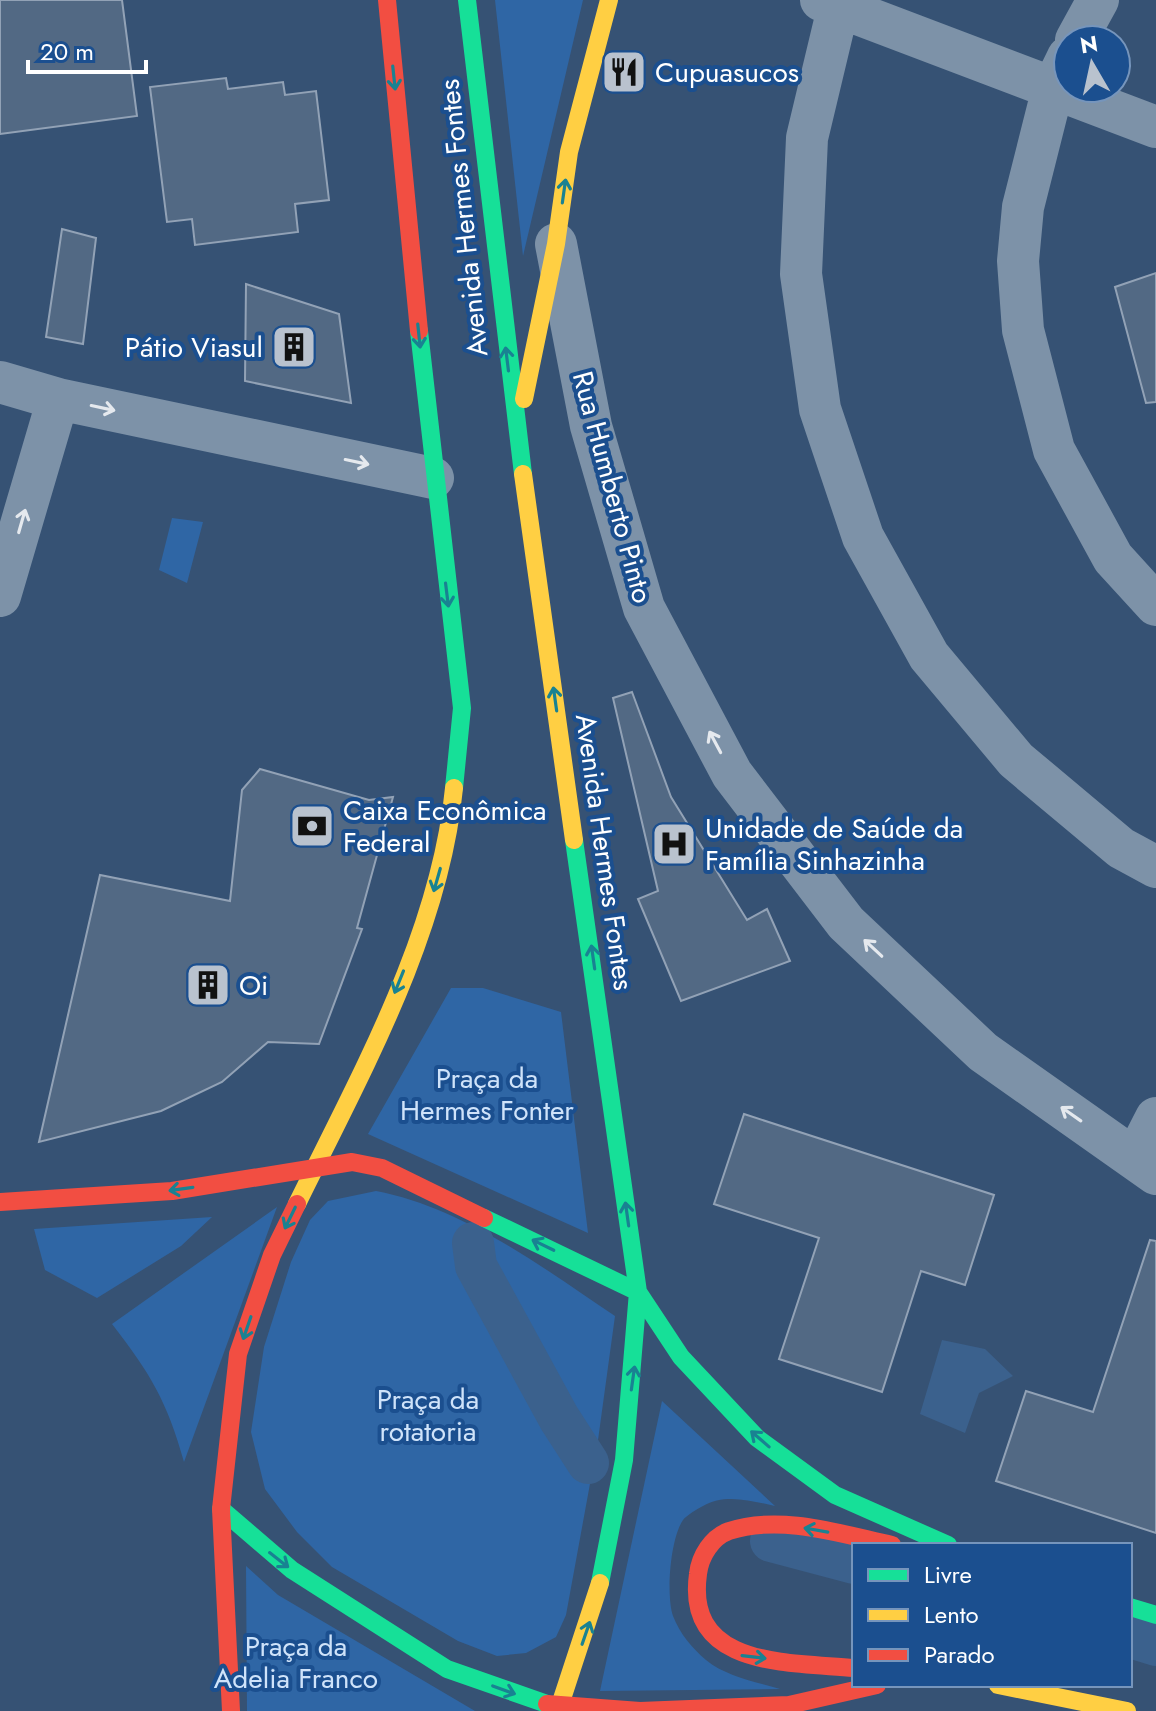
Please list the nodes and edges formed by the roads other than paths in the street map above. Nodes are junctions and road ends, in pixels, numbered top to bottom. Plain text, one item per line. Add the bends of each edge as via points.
1 (387, 0) edge
2 (467, 0) edge
3 (609, 0) edge
4 (1098, 0) edge
5 (833, 2) edge
6 (1085, 24) edge
7 (1052, 70) edge
8 (1052, 102) edge
9 (1115, 104) edge
10 (1156, 127) edge
11 (556, 244) junction
12 (0, 382) edge
13 (58, 399) junction
14 (517, 433) junction
15 (433, 478) junction
16 (0, 596) edge
17 (1156, 605) edge
18 (1156, 867) edge
19 (1156, 1118) edge
20 (1146, 1167) edge
21 (314, 1170) junction
22 (0, 1202) edge
23 (638, 1292) junction
24 (221, 1509) junction
25 (882, 1543) edge
26 (943, 1543) edge
27 (1132, 1608) edge
28 (1156, 1615) edge
29 (852, 1668) edge
30 (869, 1687) edge
31 (1008, 1687) edge
32 (785, 1708) edge
33 (560, 1710) edge
34 (231, 1711) edge
35 (1127, 1711) edge

1 -> 15 main road, Avenida Hermes Fontes
14 -> 2 main road, Avenida Hermes Fontes
11 -> 3 main road via 569,152
4 - 6 street
5 - 7 street
5 - 18 street via 807,138 801,274 820,409 863,537 929,656 1016,760 1121,848
8 - 17 street via 1023,207 1018,261 1023,330 1054,450 1113,558
9 - 10 street
11 - 14 main road
20 -> 11 street, Rua Humberto Pinto via 983,1052 846,923 732,774 644,608 591,426
12 - 13 street
13 -> 15 street
16 -> 13 street
23 -> 14 main road, Avenida Hermes Fontes
15 -> 21 main road, Avenida Hermes Fontes via 462,708 444,857 429,910 370,1054
19 - 20 street
21 -> 22 main road via 172,1191
23 -> 21 main road via 382,1168 352,1162
21 -> 24 main road, Avenida Hermes Fontes via 272,1255 238,1354
26 -> 23 main road via 835,1495 757,1438 681,1357
33 -> 23 main road, Avenida Hermes Fontes via 589,1624 613,1523 636,1359
24 -> 33 main road via 292,1570 447,1669
24 - 34 main road, Avenida Hermes Fontes
25 -> 29 main road via 787,1525 725,1532 702,1554 694,1587 697,1615 716,1640 740,1656
27 - 28 main road
30 - 32 main road
31 - 35 main road
32 - 33 main road

